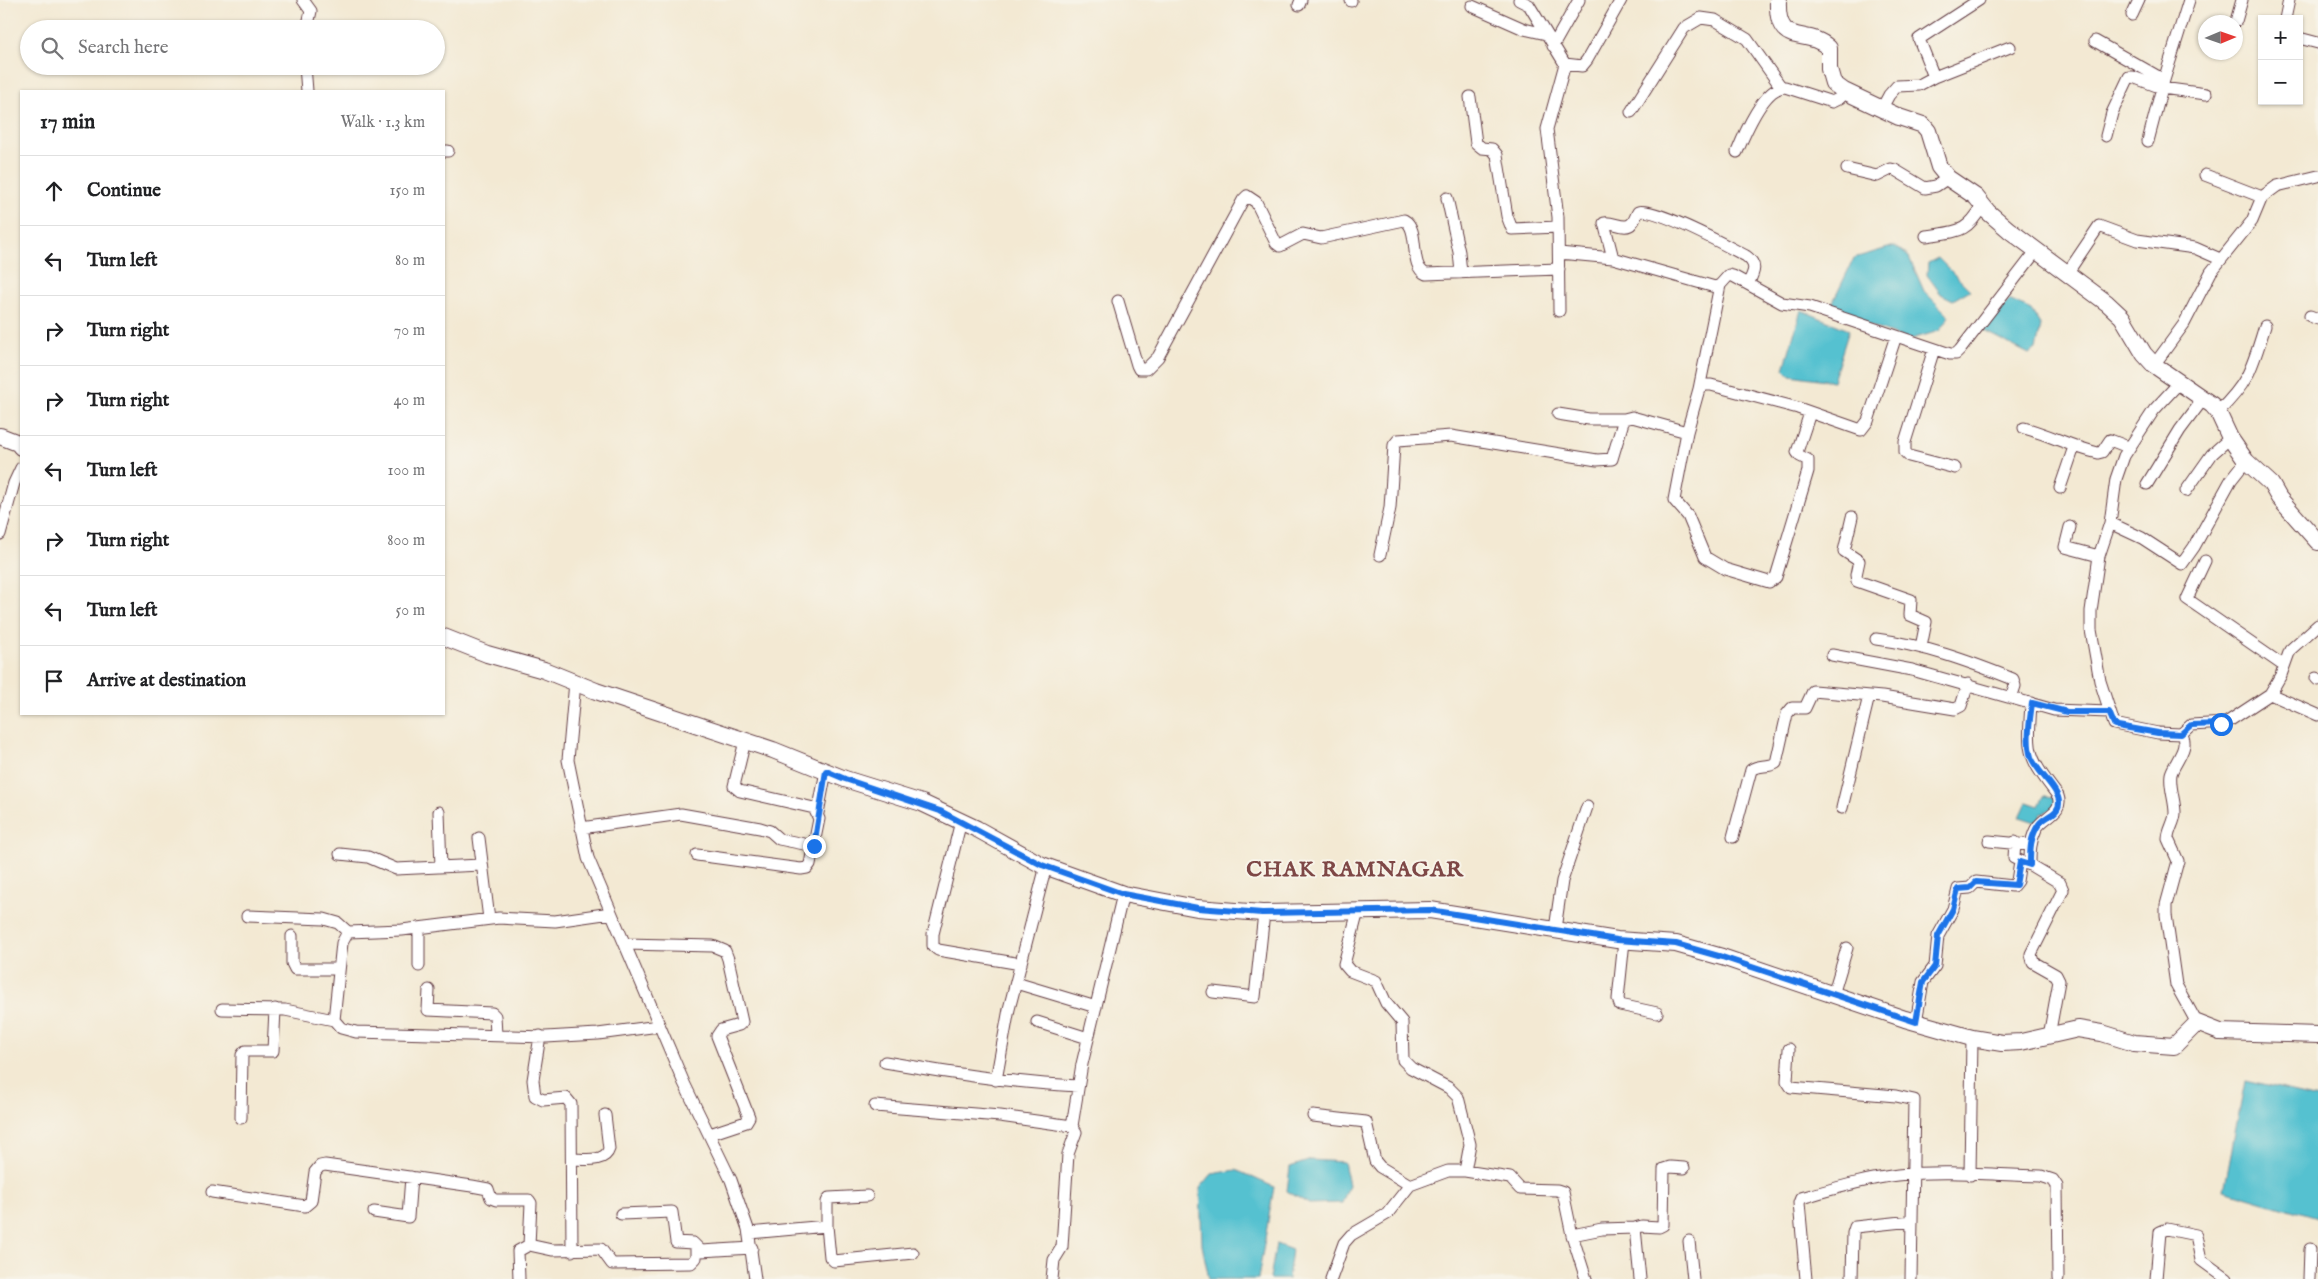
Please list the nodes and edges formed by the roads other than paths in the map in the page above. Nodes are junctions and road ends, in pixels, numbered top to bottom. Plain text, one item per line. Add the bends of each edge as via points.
1 (1579, 0) edge
2 (1621, 0) edge
3 (1778, 0) edge
4 (1979, 0) edge
5 (2139, 0) edge
6 (2189, 0) edge
7 (2242, 0) edge
8 (2289, 0) edge
9 (306, 1) edge
10 (1525, 2) edge
11 (1472, 6) dead end
12 (2132, 15) dead end
13 (2238, 15) edge
14 (2286, 15) edge
15 (310, 20) edge
16 (1546, 34) junction
17 (2303, 39) edge
18 (2095, 41) dead end
19 (2318, 43) edge
20 (1553, 46) junction
21 (2010, 47) dead end
22 (1565, 64) junction
23 (306, 75) edge
24 (1934, 77) junction
25 (2163, 84) junction
26 (1781, 87) junction
27 (307, 90) edge
28 (1844, 91) junction
29 (2206, 94) dead end
30 (1470, 97) dead end
31 (1882, 108) junction
32 (1631, 112) dead end
33 (2106, 136) dead end
34 (2148, 141) dead end
35 (1737, 152) dead end
36 (1847, 168) dead end
37 (2205, 175) dead end
38 (2318, 176) edge
39 (1948, 178) junction
40 (2262, 197) junction
41 (1447, 198) dead end
42 (1983, 205) junction
43 (1558, 226) junction
44 (1926, 236) dead end
45 (2037, 250) junction
46 (1559, 253) junction
47 (1613, 258) junction
48 (2220, 259) junction
49 (1559, 269) junction
50 (2068, 272) junction
51 (1461, 273) junction
52 (1748, 284) junction
53 (1720, 286) junction
54 (1118, 301) dead end
55 (1559, 311) dead end
56 (2265, 326) dead end
57 (1896, 336) junction
58 (1934, 350) junction
59 (2154, 365) junction
60 (2179, 383) junction
61 (1699, 389) junction
62 (2204, 398) junction
63 (2218, 412) junction
64 (1810, 413) junction
65 (1558, 414) dead end
66 (1624, 419) junction
67 (2024, 428) dead end
68 (1687, 432) junction
69 (0, 436) edge
70 (2230, 438) junction
71 (20, 446) edge
72 (2074, 447) junction
73 (2128, 447) junction
74 (2246, 461) junction
75 (1955, 468) dead end
76 (20, 470) edge
77 (2147, 484) dead end
78 (2060, 488) dead end
79 (2186, 491) dead end
80 (1852, 517) dead end
81 (2110, 523) junction
82 (2070, 527) dead end
83 (0, 534) edge
84 (2318, 542) edge
85 (1380, 555) dead end
86 (2099, 556) junction
87 (2205, 561) dead end
88 (2318, 625) edge
89 (445, 637) edge
90 (1876, 639) dead end
91 (1921, 647) junction
92 (1832, 655) dead end
93 (2284, 666) junction
94 (575, 682) junction
95 (1968, 684) junction
96 (2270, 694) junction
97 (1869, 696) junction
98 (2012, 698) junction
99 (2032, 703) junction
100 (2109, 712) junction
101 (2318, 715) edge
102 (2181, 734) junction
103 (746, 741) junction
104 (826, 771) junction
105 (1587, 808) dead end
106 (1842, 808) dead end
107 (439, 812) dead end
108 (818, 814) junction
109 (962, 821) junction
110 (581, 828) junction
111 (1732, 837) dead end
112 (480, 838) dead end
113 (1989, 841) dead end
114 (2015, 842) junction
115 (2031, 845) junction
116 (814, 846) junction
117 (340, 854) dead end
118 (697, 855) dead end
119 (2025, 864) junction
120 (481, 865) junction
121 (1046, 866) junction
122 (441, 867) junction
123 (1123, 894) junction
124 (1358, 911) junction
125 (611, 913) junction
126 (1264, 913) junction
127 (247, 916) dead end
128 (489, 919) junction
129 (419, 928) junction
130 (1555, 929) junction
131 (348, 932) junction
132 (292, 936) dead end
133 (1624, 941) junction
134 (625, 944) junction
135 (1848, 948) dead end
136 (1021, 964) junction
137 (419, 966) dead end
138 (340, 969) junction
139 (1016, 983) junction
140 (429, 990) dead end
141 (1213, 992) dead end
142 (1833, 995) junction
143 (1096, 1006) junction
144 (222, 1009) dead end
145 (275, 1009) junction
146 (1658, 1013) dead end
147 (334, 1020) junction
148 (1037, 1022) dead end
149 (1916, 1022) junction
150 (2197, 1023) junction
151 (659, 1026) junction
152 (496, 1035) junction
153 (2318, 1035) edge
154 (540, 1036) junction
155 (2049, 1036) junction
156 (1088, 1038) junction
157 (1972, 1038) junction
158 (1790, 1049) dead end
159 (885, 1062) dead end
160 (996, 1080) junction
161 (1078, 1086) junction
162 (875, 1106) dead end
163 (605, 1115) dead end
164 (1313, 1116) dead end
165 (241, 1118) dead end
166 (1072, 1126) junction
167 (710, 1134) junction
168 (572, 1159) junction
169 (1684, 1168) dead end
170 (1466, 1171) junction
171 (1914, 1174) junction
172 (1970, 1175) junction
173 (411, 1177) junction
174 (1410, 1185) junction
175 (212, 1192) dead end
176 (867, 1196) dead end
177 (374, 1212) dead end
178 (621, 1214) dead end
179 (1912, 1221) junction
180 (827, 1226) junction
181 (1635, 1228) junction
182 (749, 1233) junction
183 (1572, 1235) junction
184 (1689, 1241) dead end
185 (528, 1245) junction
186 (696, 1248) junction
187 (752, 1248) junction
188 (2310, 1249) dead end
189 (572, 1251) junction
190 (913, 1253) dead end
191 (519, 1279) edge
192 (755, 1279) edge
193 (1052, 1279) edge
194 (1331, 1279) edge
195 (1586, 1279) edge
196 (1640, 1279) edge
197 (1693, 1279) edge
198 (1806, 1279) edge
199 (1852, 1279) edge
200 (1911, 1279) edge
201 (2058, 1279) edge
202 (2156, 1279) edge
203 (2227, 1279) edge
204 (2309, 1279) edge

1 - 20 street
2 - 22 street via 1584,64
3 - 28 street via 1777,16 1786,30 1828,48 1830,78
4 - 24 street via 1919,39
5 - 12 street
6 - 25 street
7 - 13 street
8 - 14 street
9 - 15 street via 312,11
10 - 16 street
11 - 16 street via 1524,29
16 - 20 street
17 - 19 street
18 - 25 street
20 - 22 street
21 - 24 street
22 - 43 street via 1547,129
23 - 27 street
24 - 31 street via 1920,85 1894,88
25 - 29 street
25 - 33 street via 2129,77 2112,113
25 - 34 street
26 - 28 street via 1832,102
26 - 32 street via 1746,39 1715,20 1701,18 1684,28
26 - 35 street via 1749,123
28 - 31 street
30 - 43 street via 1476,143 1482,148 1492,149 1497,155 1510,226 1515,230
31 - 39 street via 1923,125 1928,131 1939,167
36 - 39 street via 1877,176 1895,170 1925,188 1936,186
37 - 40 street
38 - 40 street via 2276,186
39 - 42 street
40 - 48 street via 2252,221
41 - 51 street via 1460,252
42 - 44 street via 1973,221 1963,229
42 - 45 street via 1997,220
43 - 46 street
45 - 50 street
45 - 58 street via 1956,354
46 - 47 street
46 - 49 street
47 - 52 street via 1604,223 1627,227 1638,212 1645,210 1677,222 1753,261 1755,266
47 - 53 street
48 - 50 street via 2195,248 2137,240 2099,226
48 - 59 street via 2184,324
49 - 51 street
49 - 55 street
50 - 59 street via 2122,317
51 - 54 street via 1422,272 1410,226 1404,220 1321,238 1303,234 1280,246 1256,202 1247,196 1158,357 1146,369 1138,369
52 - 53 street via 1729,275
52 - 57 street via 1782,303 1810,308
53 - 61 street
56 - 63 street via 2247,378
57 - 58 street
57 - 64 street via 1866,427 1861,430
58 - 75 street via 1905,442 1905,452 1909,456
59 - 60 street
60 - 62 street
60 - 73 street via 2154,410
61 - 64 street via 1705,385 1723,387
61 - 68 street
62 - 63 street
62 - 77 street
63 - 70 street
64 - 68 street via 1797,452 1808,460 1808,471 1776,577 1769,582 1725,569 1712,563 1700,551 1688,516 1674,500
65 - 66 street via 1589,419
66 - 68 street via 1632,417
66 - 85 street via 1612,459 1604,460 1451,436 1396,441 1390,508
67 - 72 street
69 - 71 street
70 - 74 street
70 - 79 street via 2212,454
72 - 73 street via 2100,452 2110,440
72 - 78 street
73 - 81 street via 2116,479
74 - 81 street via 2231,480 2182,564 2142,538
74 - 84 street via 2271,484
76 - 83 street
80 - 91 street via 1844,551 1859,560 1857,581 1911,600 1910,616 1926,622
81 - 86 street
82 - 86 street via 2065,547
86 - 100 street via 2090,619
87 - 93 street via 2187,599
88 - 93 street via 2294,644
89 - 94 street
90 - 91 street
91 - 98 street via 2012,679 2015,686
92 - 95 street via 1896,666
93 - 96 street
94 - 103 street
94 - 110 street via 568,760
95 - 97 street via 1961,706 1956,709
95 - 98 street
96 - 101 street
96 - 102 street via 2226,723 2191,725
97 - 106 street
97 - 111 street via 1814,691 1810,693 1805,708 1789,710 1776,763 1756,766 1749,774
98 - 99 street
99 - 100 street via 2067,712
99 - 115 street via 2031,758 2060,803 2056,812 2039,824
100 - 102 street via 2118,726
102 - 150 street via 2183,749 2170,781 2175,816 2168,839 2177,855 2177,868 2166,915 2176,985
103 - 104 street
103 - 108 street via 734,782 736,789 810,806
104 - 108 street
104 - 109 street via 922,803
105 - 130 street via 1562,881
107 - 122 street
108 - 116 street
109 - 121 street
109 - 136 street via 933,934 933,946 938,950
110 - 116 street via 681,814 760,828 779,839
110 - 125 street via 588,858
112 - 120 street
113 - 114 street
114 - 115 street
114 - 119 street via 2013,857
115 - 119 street
116 - 118 street via 810,864 801,869
117 - 122 street via 368,857 396,869
119 - 149 street via 2014,886 1976,882 1970,888 1958,889 1953,909 1938,936 1935,966 1923,982
119 - 155 street via 2060,883 2063,890 2031,957 2033,962 2056,975 2059,981
120 - 122 street
120 - 128 street
121 - 123 street
121 - 136 street
123 - 126 street via 1198,908
123 - 143 street
124 - 126 street
124 - 130 street via 1430,910
124 - 170 street via 1344,964 1350,971 1376,981 1386,1003 1401,1019 1402,1055 1406,1064 1458,1096 1470,1144
125 - 128 street via 555,921 514,917
125 - 134 street
126 - 141 street via 1255,997
127 - 131 street via 324,919 338,923
128 - 129 street
129 - 131 street
129 - 137 street
130 - 133 street
131 - 138 street via 342,943
132 - 138 street via 295,969
133 - 142 street via 1688,946
133 - 146 street via 1620,1005
134 - 151 street
134 - 167 street via 712,946 724,951 728,959 742,1022 721,1030 717,1036 749,1117 746,1122
135 - 142 street
136 - 139 street
138 - 147 street
139 - 143 street
139 - 160 street
140 - 152 street via 428,1010 492,1013
142 - 149 street
143 - 156 street
144 - 145 street
145 - 147 street
145 - 165 street via 274,1049 270,1052 245,1051 242,1055
147 - 152 street via 341,1028 356,1032
148 - 156 street
149 - 157 street
150 - 153 street via 2220,1032
150 - 155 street via 2174,1046 2134,1044 2078,1029
151 - 154 street via 598,1034
151 - 167 street
152 - 154 street
154 - 168 street via 533,1091 539,1099 570,1100
155 - 157 street via 2021,1042
156 - 161 street
157 - 172 street
158 - 171 street via 1787,1081 1791,1087 1914,1100
159 - 160 street
160 - 161 street
161 - 166 street
162 - 166 street
163 - 168 street via 608,1154 603,1158
164 - 174 street via 1366,1122 1375,1161
166 - 193 street via 1076,1132 1068,1154 1062,1247 1054,1260
167 - 182 street via 731,1180
168 - 189 street
169 - 181 street via 1664,1169 1662,1225
170 - 174 street via 1448,1171
170 - 183 street via 1512,1178 1520,1190 1560,1191 1565,1198
171 - 172 street
171 - 179 street
171 - 198 street via 1848,1184 1800,1200
172 - 201 street via 2041,1176 2053,1180 2057,1186
173 - 175 street via 320,1166 315,1172 311,1201 305,1206
173 - 177 street via 408,1216
173 - 185 street via 488,1189 491,1198 496,1200 529,1200
174 - 194 street via 1387,1214 1352,1235 1338,1256
176 - 180 street via 829,1198
178 - 186 street via 672,1212 676,1242 693,1243
179 - 199 street via 1855,1227
179 - 200 street
180 - 182 street
180 - 190 street via 832,1260
181 - 183 street via 1602,1228
181 - 196 street
182 - 187 street
183 - 195 street
184 - 197 street
185 - 189 street
185 - 191 street via 518,1251
186 - 187 street via 703,1251
186 - 189 street via 694,1261 686,1263 612,1264 603,1250
187 - 192 street
188 - 204 street
202 - 203 street via 2160,1232 2167,1229 2196,1235 2201,1260

